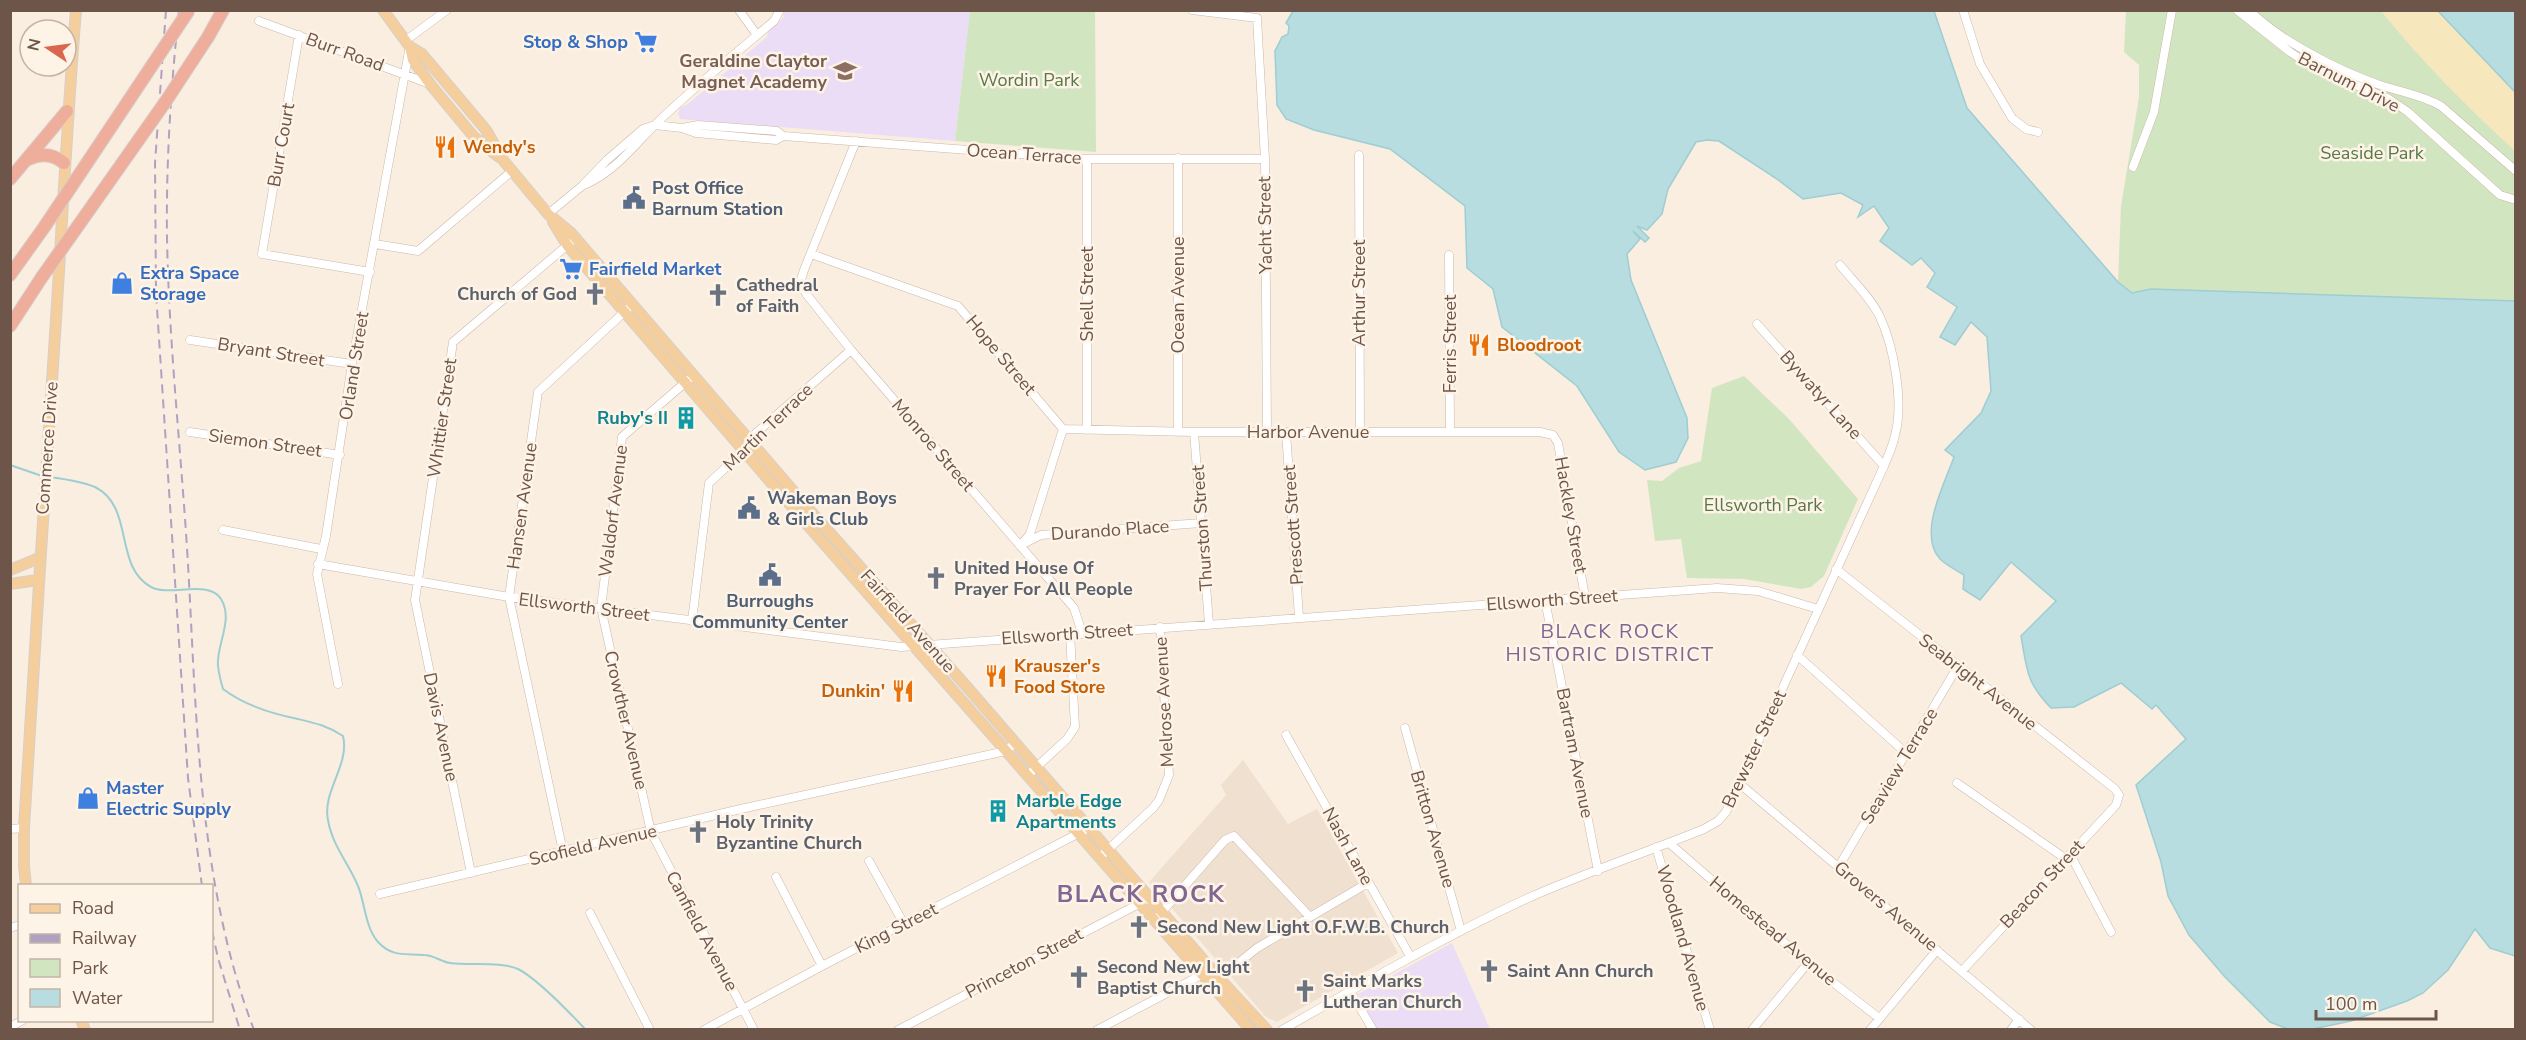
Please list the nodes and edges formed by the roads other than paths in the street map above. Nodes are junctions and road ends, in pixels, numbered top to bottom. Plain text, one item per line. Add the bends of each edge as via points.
1 (76, 10) edge
2 (189, 10) edge
3 (224, 10) edge
4 (383, 10) edge
5 (447, 10) edge
6 (739, 10) edge
7 (780, 10) edge
8 (1192, 10) edge
9 (1963, 10) edge
10 (2172, 10) edge
11 (2236, 10) edge
12 (2249, 10) edge
13 (259, 21) dead end
14 (299, 35) junction
15 (757, 35) junction
16 (408, 44) junction
17 (404, 74) junction
18 (430, 84) junction
19 (67, 111) junction
20 (655, 125) junction
21 (2038, 132) dead end
22 (856, 141) junction
23 (1359, 155) dead end
24 (1178, 158) junction
25 (1087, 159) junction
26 (1265, 159) junction
27 (503, 160) junction
28 (63, 163) junction
29 (22, 164) junction
30 (2133, 167) dead end
31 (512, 171) junction
32 (2516, 171) edge
33 (10, 179) edge
34 (2516, 200) edge
35 (548, 214) junction
36 (571, 242) junction
37 (375, 244) junction
38 (811, 254) junction
39 (1449, 255) dead end
40 (1840, 265) dead end
41 (370, 272) junction
42 (10, 275) edge
43 (629, 308) junction
44 (1757, 324) dead end
45 (10, 326) edge
46 (190, 339) dead end
47 (851, 350) junction
48 (352, 364) junction
49 (689, 378) junction
50 (1063, 429) junction
51 (1087, 430) junction
52 (190, 432) dead end
53 (1178, 432) junction
54 (1194, 432) junction
55 (1267, 432) junction
56 (1286, 432) junction
57 (1360, 432) junction
58 (1450, 432) junction
59 (1553, 435) joint
60 (748, 445) junction
61 (340, 455) junction
62 (1884, 466) junction
63 (1201, 523) junction
64 (224, 530) dead end
65 (1020, 546) junction
66 (321, 549) junction
67 (39, 558) junction
68 (318, 564) junction
69 (1836, 569) junction
70 (10, 570) edge
71 (38, 580) junction
72 (418, 581) junction
73 (10, 584) edge
74 (509, 597) junction
75 (1585, 597) junction
76 (1545, 600) junction
77 (601, 608) junction
78 (1818, 609) junction
79 (896, 617) junction
80 (1299, 617) junction
81 (692, 621) junction
82 (1209, 624) junction
83 (1160, 627) junction
84 (1070, 633) junction
85 (1082, 633) junction
86 (927, 645) junction
87 (915, 647) junction
88 (1797, 655) junction
89 (1958, 666) junction
90 (338, 684) dead end
91 (1405, 728) dead end
92 (1286, 735) dead end
93 (1015, 743) junction
94 (1006, 751) junction
95 (1906, 753) junction
96 (1032, 772) junction
97 (1957, 783) dead end
98 (1740, 784) junction
99 (2119, 795) joint
100 (24, 828) junction
101 (10, 829) edge
102 (1084, 831) junction
103 (651, 832) junction
104 (1669, 843) junction
105 (1656, 847) junction
106 (563, 852) junction
107 (1104, 853) junction
108 (2068, 856) junction
109 (869, 861) dead end
110 (1839, 866) junction
111 (1598, 871) junction
112 (471, 873) junction
113 (776, 877) dead end
114 (1368, 883) junction
115 (26, 884) edge
116 (380, 894) dead end
117 (1145, 900) junction
118 (590, 913) dead end
119 (1158, 916) junction
120 (1310, 917) junction
121 (904, 924) junction
122 (1461, 931) junction
123 (2111, 932) dead end
124 (1937, 950) junction
125 (1410, 956) junction
126 (1808, 963) junction
127 (822, 966) junction
128 (1962, 971) junction
129 (1207, 972) junction
130 (1215, 981) junction
131 (1350, 991) junction
132 (743, 1009) junction
133 (1879, 1018) junction
134 (2019, 1019) junction
135 (650, 1029) edge
136 (704, 1029) edge
137 (754, 1029) edge
138 (898, 1029) edge
139 (1097, 1029) edge
140 (1251, 1029) edge
141 (1267, 1029) edge
142 (1282, 1029) edge
143 (1373, 1029) edge
144 (1710, 1029) edge
145 (1752, 1029) edge
146 (1870, 1029) edge
147 (2011, 1029) edge
148 (2031, 1029) edge

1 - 19 main road, Commerce Drive
2 - 42 highway, bridge via 157,63
3 - 45 highway, bridge via 166,101
4 - 16 main road, Fairfield Avenue
5 - 16 street
6 - 15 street
7 - 15 street via 774,21
8 - 26 street, Yacht Street via 1257,18
9 - 21 street via 1980,64 2012,118 2026,129
10 - 30 street via 2154,112
11 - 34 street, Barnum Drive via 2312,66 2389,99 2500,195
12 - 32 street, Barnum Drive via 2279,34 2348,72 2441,106
13 - 14 street, Burr Road
14 - 17 street, Burr Road
14 - 41 street, Burr Court via 262,254
15 - 20 street
16 - 17 street, Orland Street
16 - 18 main road, Fairfield Avenue via 413,60
16 - 27 main road, Fairfield Avenue via 422,54 486,130
17 - 18 street, Burr Road
17 - 37 street, Orland Street
18 - 27 main road, Fairfield Avenue via 474,137
19 - 28 main road, Commerce Drive
19 - 29 highway
20 - 22 street, Ocean Terrace via 777,131 783,136
20 - 35 street via 595,181 582,186
22 - 25 street, Ocean Terrace
22 - 38 street
23 - 57 street, Arthur Street
24 - 25 street, Ocean Terrace
24 - 26 street, Ocean Terrace
24 - 53 street, Ocean Avenue
25 - 51 street, Shell Street
26 - 55 street, Yacht Street
27 - 31 main road, Fairfield Avenue
28 - 29 highway via 44,154
28 - 67 main road, Commerce Drive
29 - 33 highway
31 - 35 main road, Fairfield Avenue
31 - 37 street via 418,251
35 - 36 main road, Fairfield Avenue
36 - 43 main road, Fairfield Avenue
36 - 72 street, Whittier Street via 453,342
37 - 41 street, Orland Street
38 - 47 street, Monroe Street via 800,283
38 - 50 street, Hope Street via 958,306
39 - 58 street, Ferris Street
40 - 62 street, Brewster Street via 1879,315 1888,339 1897,384 1898,417
41 - 48 street, Orland Street
43 - 49 main road, Fairfield Avenue
43 - 74 street, Hansen Avenue via 538,392
44 - 62 street, Bywatyr Lane
46 - 48 street, Bryant Street
47 - 60 street, Martin Terrace
47 - 65 street, Monroe Street
48 - 61 street, Orland Street
49 - 60 main road, Fairfield Avenue
49 - 77 street, Waldorf Avenue via 622,437
50 - 51 street, Harbor Avenue
50 - 65 street via 1030,534
51 - 53 street, Harbor Avenue
52 - 61 street, Siemon Street
53 - 54 street, Harbor Avenue
54 - 55 street, Harbor Avenue
54 - 63 street, Thurston Street
55 - 56 street, Harbor Avenue
56 - 57 street, Harbor Avenue
56 - 80 street, Prescott Street
57 - 58 street, Harbor Avenue
58 - 59 street, Harbor Avenue
59 - 75 street, Hackley Street via 1573,518
60 - 79 main road, Fairfield Avenue
60 - 81 street, Martin Terrace via 709,483
61 - 66 street, Orland Street
62 - 69 street, Brewster Street
63 - 65 street, Durando Place via 1041,535
63 - 82 street, Thurston Street
64 - 66 street
65 - 85 street, Monroe Street via 1074,608
66 - 68 street, Orland Street
67 - 70 main road
67 - 71 main road, Commerce Drive
68 - 72 street, Ellsworth Street
68 - 90 street, Orland Street
69 - 78 street, Brewster Street
69 - 89 street, Seabright Avenue
71 - 73 main road
71 - 100 main road, Commerce Drive
72 - 74 street, Ellsworth Street
72 - 112 street, Davis Avenue via 415,600
74 - 77 street, Ellsworth Street
74 - 106 street, Hansen Avenue
75 - 76 street, Ellsworth Street
75 - 78 street, Ellsworth Street via 1742,588
76 - 80 street, Ellsworth Street
76 - 111 street, Bartram Avenue
77 - 81 street, Ellsworth Street
77 - 103 street, Crowther Avenue
78 - 88 street, Brewster Street
79 - 86 main road, Fairfield Avenue
79 - 87 main road, Fairfield Avenue
80 - 82 street, Ellsworth Street
81 - 87 street, Ellsworth Street
82 - 83 street, Ellsworth Street
83 - 85 street, Ellsworth Street
83 - 107 street, Melrose Avenue via 1169,775 1153,808
84 - 85 street, Ellsworth Street
84 - 86 street, Ellsworth Street
84 - 96 street via 1075,727
86 - 87 street, Ellsworth Street
86 - 93 main road, Fairfield Avenue
87 - 94 main road, Fairfield Avenue
88 - 95 street
88 - 98 street, Brewster Street
89 - 95 street, Seaview Terrace
89 - 99 street, Seabright Avenue
91 - 122 street, Britton Avenue
92 - 114 street, Nash Lane
93 - 94 street, Scofield Avenue
93 - 96 main road, Fairfield Avenue
94 - 96 main road, Fairfield Avenue
94 - 103 street, Scofield Avenue
95 - 110 street, Seaview Terrace
96 - 102 main road, Fairfield Avenue
97 - 108 street
98 - 104 street, Brewster Street via 1718,821
98 - 110 street, Grovers Avenue
99 - 108 street, Beacon Street via 2116,805
100 - 101 street
100 - 115 main road, Commerce Drive
102 - 107 main road, Fairfield Avenue
102 - 121 street, King Street
103 - 106 street, Scofield Avenue
103 - 132 street, Canfield Avenue
104 - 105 street, Brewster Street
104 - 126 street, Homestead Avenue
105 - 111 street, Brewster Street
105 - 144 street, Woodland Avenue
106 - 112 street, Scofield Avenue
107 - 117 main road, Fairfield Avenue
108 - 123 street
108 - 128 street, Beacon Street
109 - 121 street
110 - 124 street, Grovers Avenue
111 - 122 street, Brewster Street
112 - 116 street, Scofield Avenue
113 - 127 street
114 - 120 street
114 - 125 street, Nash Lane
117 - 119 main road, Fairfield Avenue
117 - 138 street, Princeton Street
118 - 135 street
119 - 120 street via 1225,840 1234,836
119 - 129 main road, Fairfield Avenue
120 - 130 street via 1257,948
121 - 127 street, King Street
122 - 125 street, Brewster Street
124 - 128 street, Grovers Avenue
124 - 133 street
125 - 131 street, Brewster Street
126 - 133 street, Homestead Avenue
126 - 145 street
127 - 132 street, King Street
128 - 134 street, Grovers Avenue
129 - 130 main road, Fairfield Avenue
129 - 139 street
130 - 140 main road, Fairfield Avenue
130 - 141 main road, Fairfield Avenue
131 - 142 street, Brewster Street
131 - 143 street
132 - 136 street, King Street
132 - 137 street, Canfield Avenue
133 - 146 street
134 - 147 street
134 - 148 street, Grovers Avenue

